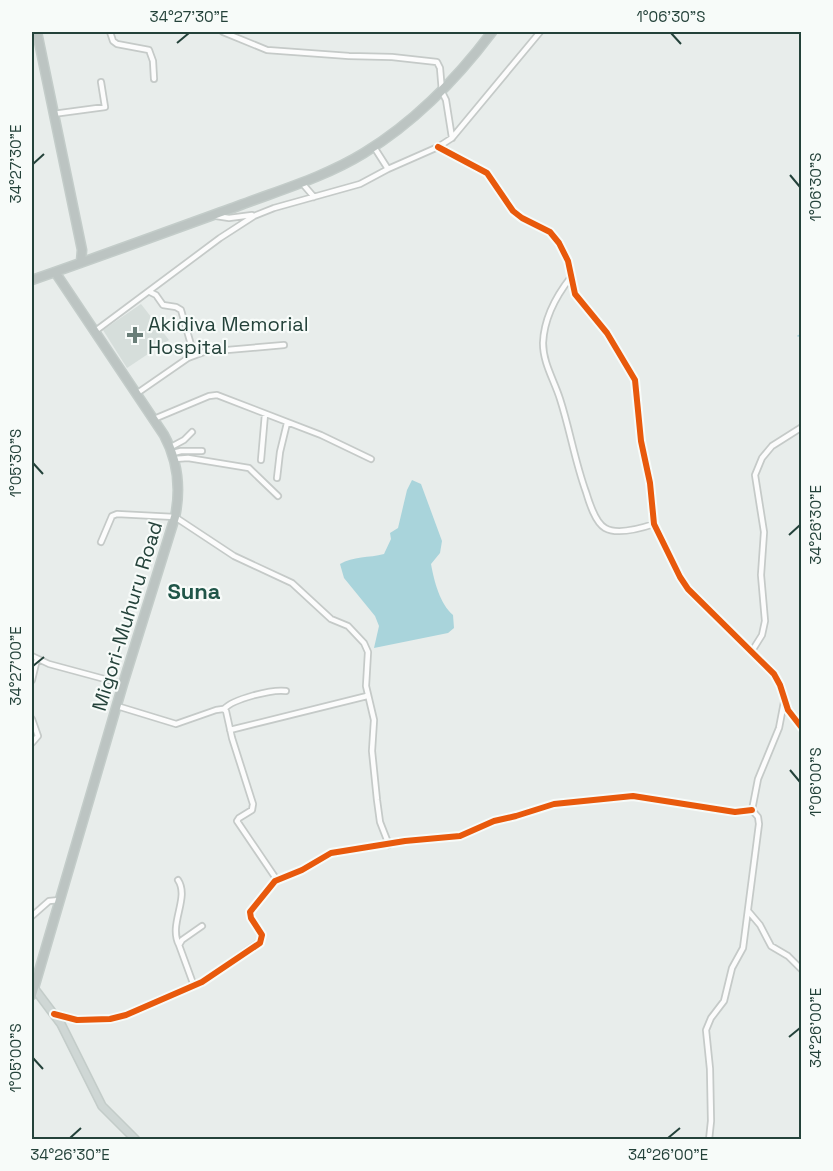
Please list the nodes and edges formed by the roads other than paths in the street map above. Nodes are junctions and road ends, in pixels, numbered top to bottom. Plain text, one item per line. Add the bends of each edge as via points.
1 (37, 32) edge
2 (110, 32) edge
3 (223, 32) edge
4 (492, 32) edge
5 (540, 32) edge
6 (154, 79) dead end
7 (101, 82) dead end
8 (442, 92) junction
9 (54, 114) junction
10 (452, 138) junction
11 (375, 147) junction
12 (438, 147) junction
13 (388, 169) junction
14 (302, 183) junction
15 (314, 197) junction
16 (257, 214) junction
17 (212, 215) junction
18 (84, 261) junction
19 (55, 272) junction
20 (571, 277) junction
21 (32, 280) edge
22 (155, 287) junction
23 (150, 292) junction
24 (156, 295) junction
25 (94, 333) junction
26 (284, 345) dead end
27 (195, 355) junction
28 (136, 394) junction
29 (265, 414) junction
30 (154, 419) junction
31 (287, 423) junction
32 (801, 427) edge
33 (192, 432) dead end
34 (202, 451) dead end
35 (173, 453) junction
36 (371, 459) dead end
37 (261, 460) dead end
38 (277, 478) dead end
39 (278, 496) dead end
40 (175, 517) junction
41 (654, 524) junction
42 (101, 542) dead end
43 (752, 651) junction
44 (34, 658) edge
45 (32, 680) edge
46 (123, 684) junction
47 (286, 691) dead end
48 (367, 696) junction
49 (784, 699) junction
50 (117, 706) junction
51 (224, 709) junction
52 (32, 719) edge
53 (801, 728) edge
54 (230, 730) junction
55 (32, 743) edge
56 (752, 810) junction
57 (389, 845) junction
58 (178, 880) dead end
59 (277, 880) junction
60 (60, 900) junction
61 (749, 912) junction
62 (32, 916) edge
63 (202, 926) dead end
64 (179, 945) junction
65 (801, 970) edge
66 (194, 986) junction
67 (33, 992) edge
68 (54, 1014) junction
69 (136, 1140) edge
70 (709, 1140) edge

1 - 9 highway
2 - 6 street via 117,44 149,50
3 - 8 street via 267,50 435,61 439,63
4 - 8 highway
5 - 10 street
7 - 9 street via 105,107
8 - 10 street
8 - 11 highway
9 - 18 highway
10 - 12 street
11 - 13 street
11 - 14 highway
12 - 13 street
12 - 20 street via 491,176 517,215 553,234 567,258
13 - 15 street via 360,184
14 - 15 street
14 - 17 highway
15 - 16 street
16 - 17 street via 229,218
16 - 22 street
17 - 18 highway
18 - 19 highway
19 - 21 highway
19 - 25 highway, Migori-Muhuru Road
20 - 41 street via 578,299 607,333 635,380
20 - 41 street via 552,305 543,349 586,492 600,522 608,529
22 - 23 street
22 - 24 street
23 - 24 street
23 - 25 street
24 - 27 street via 163,305 181,310
25 - 28 highway, Migori-Muhuru Road
26 - 27 street
27 - 28 street
28 - 30 highway, Migori-Muhuru Road
29 - 30 street via 217,394
29 - 31 street
29 - 37 street
30 - 35 highway, Migori-Muhuru Road
31 - 36 street
31 - 38 street
32 - 43 street via 772,446 755,475 764,532 761,575 765,621
33 - 35 street
34 - 35 street
35 - 39 street via 249,468
35 - 40 highway, Migori-Muhuru Road via 178,485
40 - 42 street via 117,514 112,516
40 - 46 highway, Migori-Muhuru Road
40 - 48 street via 234,556 292,584 332,620 348,626 368,652
41 - 43 street via 684,584
43 - 49 street via 777,678
44 - 45 street
44 - 46 street
46 - 50 highway, Migori-Muhuru Road
47 - 51 street via 249,697
48 - 54 street
48 - 57 street via 374,720 372,751 378,814
49 - 53 street via 791,717
49 - 56 street via 779,728 761,771
50 - 51 street via 176,724
50 - 60 highway, Migori-Muhuru Road
51 - 54 street
52 - 55 street via 38,735
54 - 59 street via 254,806 237,821
56 - 57 street via 735,812 646,797 623,797 554,804 494,821 460,836
56 - 61 street via 759,824
57 - 59 street via 331,853
58 - 64 street via 182,888 175,933
59 - 66 street via 250,912 262,935 259,944
60 - 62 street via 50,901
60 - 67 highway, Migori-Muhuru Road
61 - 65 street via 771,946
61 - 70 street via 741,954 732,968 724,1001 706,1030
63 - 64 street
64 - 66 street
66 - 68 street via 116,1018 77,1020
67 - 68 main road
68 - 69 main road via 102,1106

